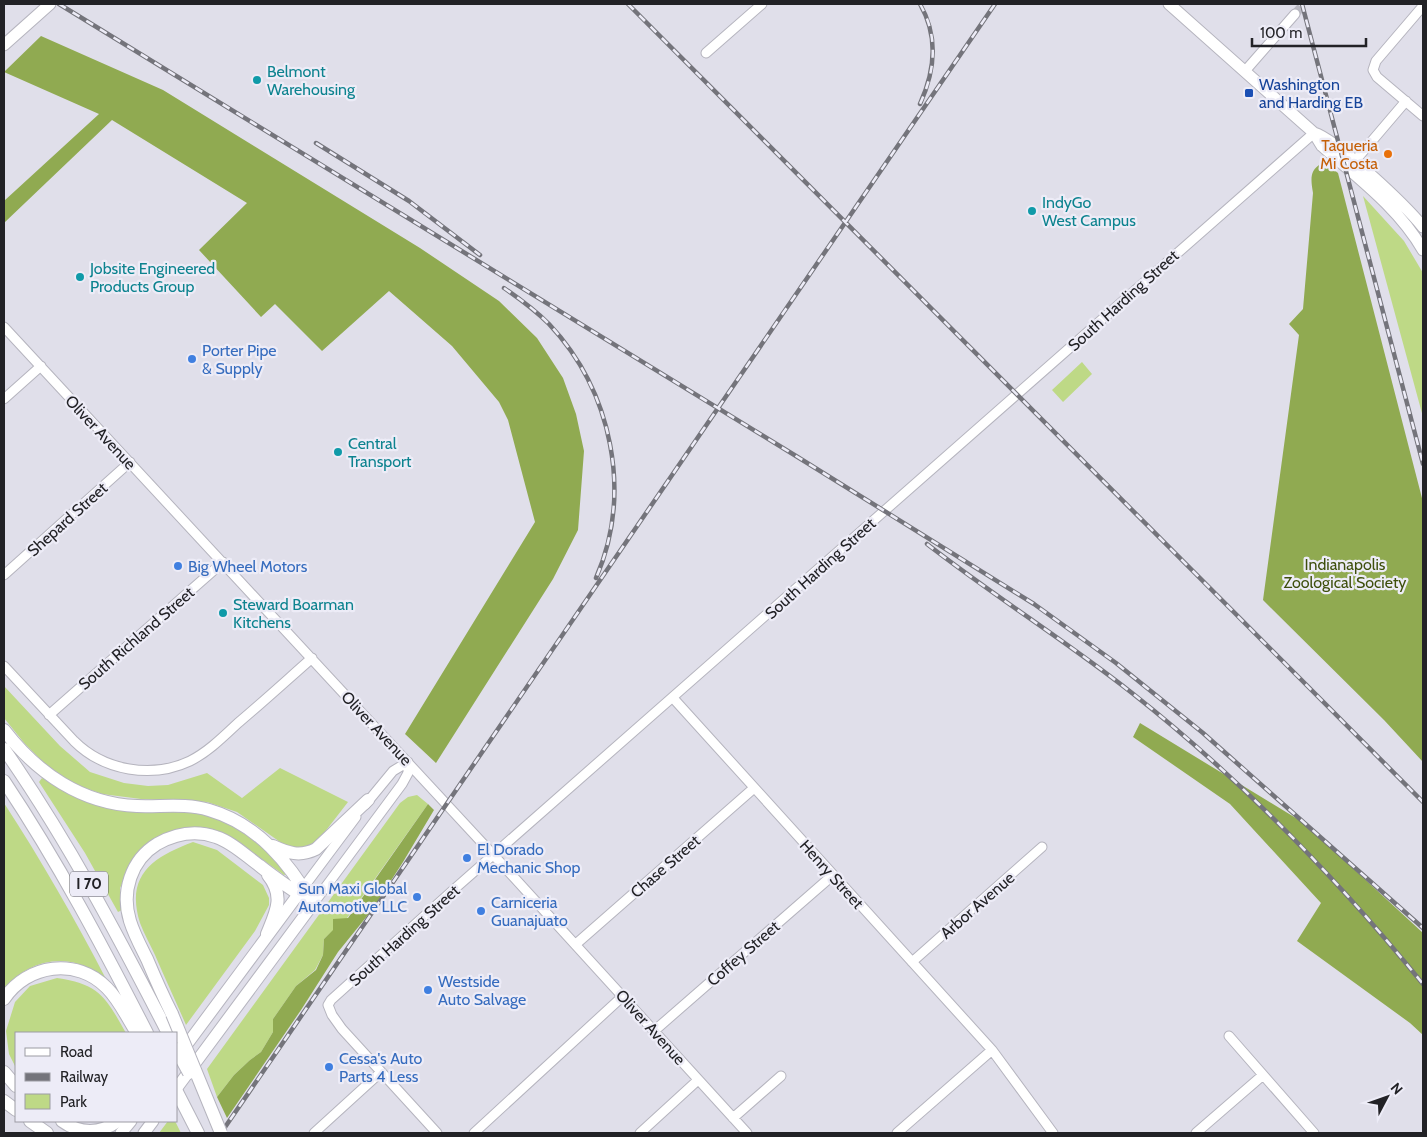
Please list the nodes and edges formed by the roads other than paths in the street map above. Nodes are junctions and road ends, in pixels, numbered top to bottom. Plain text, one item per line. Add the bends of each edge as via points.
1 (50, 4) edge
2 (762, 4) edge
3 (1169, 4) edge
4 (1412, 4) edge
5 (1423, 8) edge
6 (1295, 14) tunnel mouth
7 (4, 45) edge
8 (706, 53) dead end
9 (1245, 71) junction
10 (1406, 101) junction
11 (1423, 116) edge
12 (1314, 133) junction
13 (1354, 162) junction
14 (1423, 226) edge
15 (1423, 250) edge
16 (4, 327) edge
17 (40, 366) junction
18 (4, 399) edge
19 (130, 462) junction
20 (223, 562) junction
21 (4, 575) edge
22 (312, 658) junction
23 (4, 666) edge
24 (673, 698) junction
25 (49, 715) junction
26 (4, 730) edge
27 (4, 749) edge
28 (408, 762) junction
29 (4, 781) edge
30 (754, 788) junction
31 (368, 800) junction
32 (266, 842) junction
33 (1042, 847) dead end
34 (494, 855) junction
35 (262, 868) junction
36 (833, 874) junction
37 (301, 891) junction
38 (314, 904) junction
39 (267, 934) junction
40 (576, 944) junction
41 (912, 962) junction
42 (623, 996) junction
43 (4, 999) edge
44 (166, 1029) edge
45 (654, 1031) junction
46 (136, 1032) edge
47 (146, 1032) edge
48 (1229, 1036) dead end
49 (992, 1050) junction
50 (178, 1053) edge
51 (178, 1056) edge
52 (4, 1072) edge
53 (381, 1072) junction
54 (1263, 1075) junction
55 (781, 1076) dead end
56 (698, 1080) junction
57 (15, 1085) edge
58 (178, 1087) edge
59 (178, 1094) edge
60 (178, 1098) edge
61 (4, 1100) edge
62 (15, 1109) edge
63 (187, 1112) junction
64 (734, 1118) junction
65 (31, 1122) edge
66 (64, 1122) edge
67 (117, 1122) edge
68 (129, 1122) edge
69 (152, 1122) edge
70 (47, 1133) edge
71 (77, 1133) edge
72 (121, 1133) edge
73 (144, 1133) edge
74 (198, 1133) edge
75 (220, 1133) edge
76 (314, 1133) edge
77 (437, 1133) edge
78 (474, 1133) edge
79 (640, 1133) edge
80 (747, 1133) edge
81 (897, 1133) edge
82 (1053, 1133) edge
83 (1196, 1133) edge
84 (1314, 1133) edge

1 - 7 main road
2 - 8 street
3 - 9 main road
4 - 5 street
5 - 10 street via 1376,61 1373,70
6 - 9 street
9 - 12 main road
10 - 11 street
10 - 13 street
12 - 13 main road via 1328,139
12 - 15 main road via 1322,146 1398,216
12 - 24 street, South Harding Street
13 - 14 main road
16 - 17 street, Oliver Avenue
17 - 18 street
17 - 19 street, Oliver Avenue
19 - 20 street, Oliver Avenue
19 - 21 street, Shepard Street
20 - 22 street, Oliver Avenue
20 - 25 street, South Richland Street
22 - 25 street via 211,747 191,760 167,769 150,771 112,765 81,747
22 - 28 street, Oliver Avenue
23 - 25 street
24 - 30 street, Henry Street
24 - 34 street, South Harding Street
26 - 32 highway via 39,768 79,793 125,805 206,809 234,820
27 - 44 highway, I 70 via 74,858
28 - 31 street via 393,771
28 - 34 street, Oliver Avenue
28 - 38 street via 408,773 402,784
29 - 47 highway, I 70 via 76,897
30 - 36 street, Henry Street
30 - 40 street, Chase Street
31 - 32 highway via 324,843 310,852 294,854
31 - 37 street
32 - 37 highway via 283,859
33 - 41 street, Arbor Avenue
34 - 40 street, Oliver Avenue
34 - 53 street, South Harding Street via 328,1005 342,1029
35 - 37 highway
35 - 39 highway via 273,882 278,897 277,911
35 - 75 highway, bridge via 216,837 182,835 150,850 137,864 126,901 133,929 172,1014
36 - 41 street, Henry Street
36 - 45 street, Coffey Street
37 - 38 highway
37 - 39 main road
38 - 58 main road
39 - 51 main road
40 - 42 street, Oliver Avenue
41 - 49 street, Henry Street
42 - 45 street, Oliver Avenue
42 - 78 street
43 - 46 highway via 18,982 39,971 58,968 79,971 97,979 109,990
45 - 56 street, Oliver Avenue
48 - 54 street
49 - 81 street
49 - 82 street, Henry Street
50 - 75 highway, bridge
52 - 57 highway
53 - 76 street
53 - 77 street
54 - 83 street
54 - 84 street
55 - 64 street
56 - 64 street, Oliver Avenue
56 - 79 street
59 - 63 highway
60 - 63 highway
61 - 62 highway
63 - 74 highway
64 - 80 street, Oliver Avenue
65 - 70 highway
66 - 67 highway via 94,1131
66 - 71 highway
68 - 72 main road
69 - 73 main road

